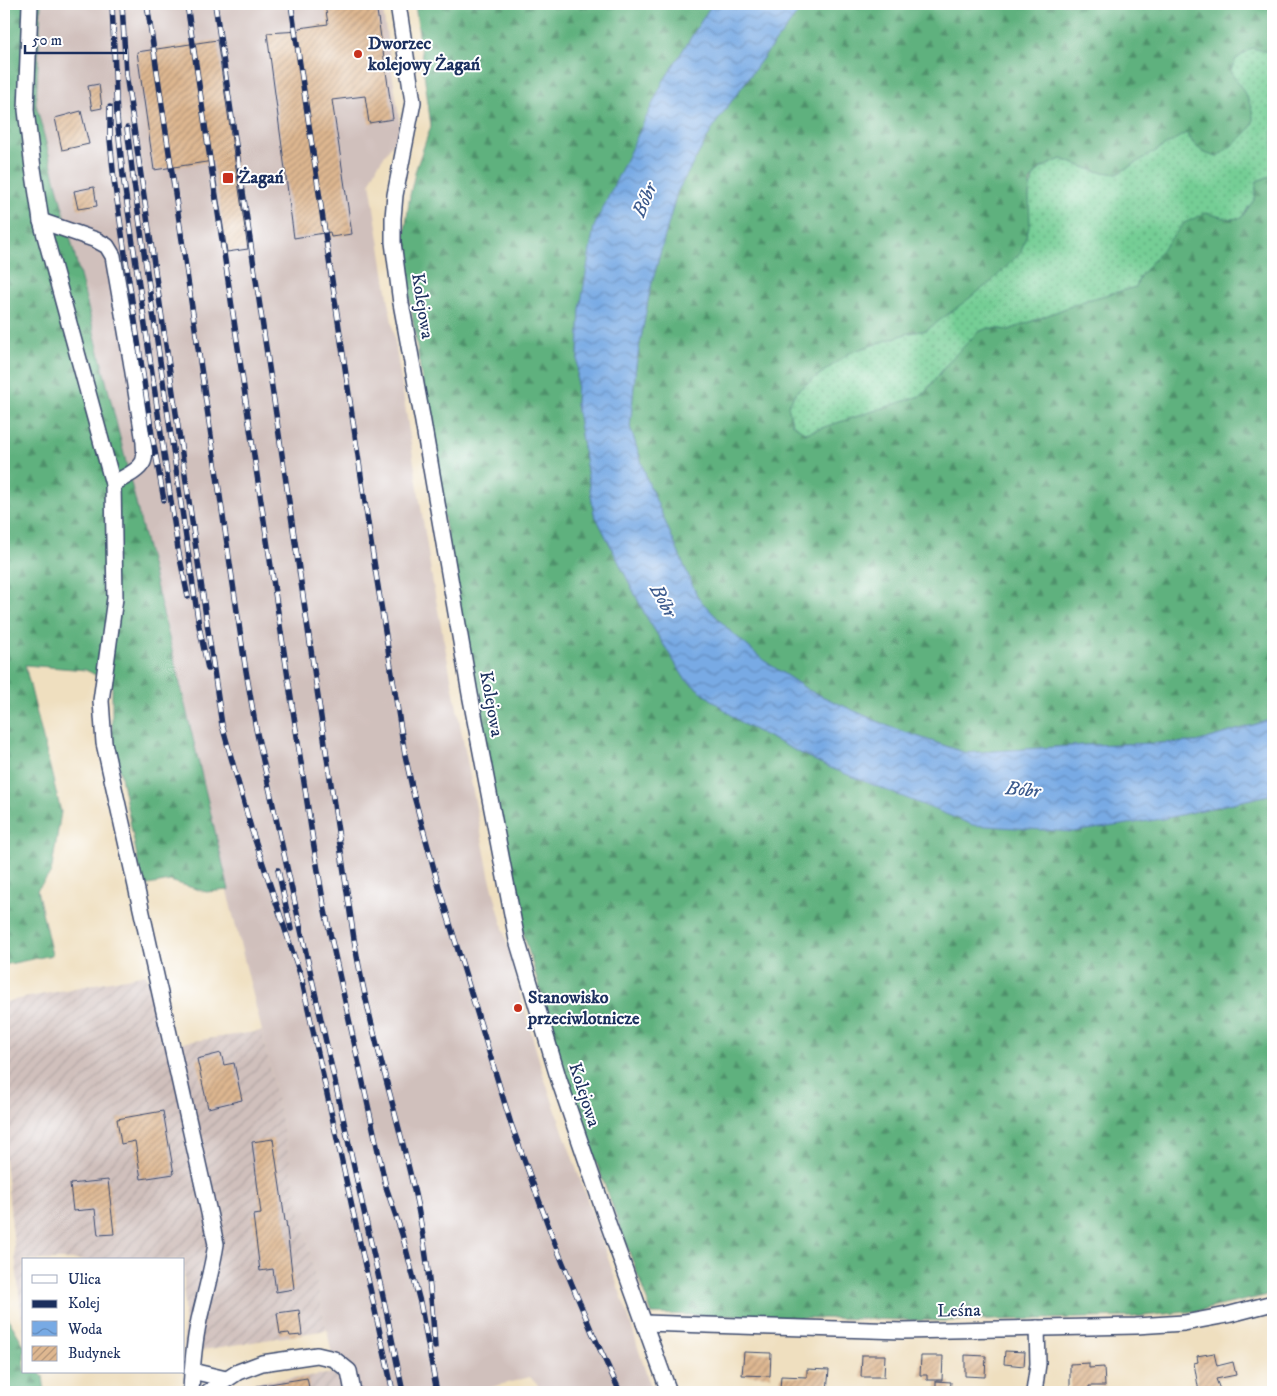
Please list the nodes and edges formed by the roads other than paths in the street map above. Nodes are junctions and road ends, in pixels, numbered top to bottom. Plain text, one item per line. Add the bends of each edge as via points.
1 (30, 4) edge
2 (398, 4) edge
3 (41, 221) junction
4 (114, 484) junction
5 (1273, 1303) edge
6 (644, 1323) junction
7 (1037, 1328) junction
8 (192, 1371) junction
9 (226, 1379) junction
10 (190, 1392) edge
11 (208, 1392) edge
12 (353, 1392) edge
13 (669, 1392) edge
14 (1034, 1392) edge

1 - 3 street via 26,110
2 - 6 street, Kolejowa via 413,102 395,195 393,242 470,694 517,940 559,1080
3 - 4 street
3 - 4 street via 96,240 113,256 145,455 136,470
4 - 8 street via 115,598 101,701 104,742 216,1244
5 - 7 street, Leśna via 1184,1323
6 - 7 street, Leśna via 903,1331
6 - 13 street, Kolejowa
7 - 14 street via 1038,1364
8 - 9 street
8 - 10 street
9 - 11 street
9 - 12 street via 262,1363 317,1356 334,1359 349,1371

